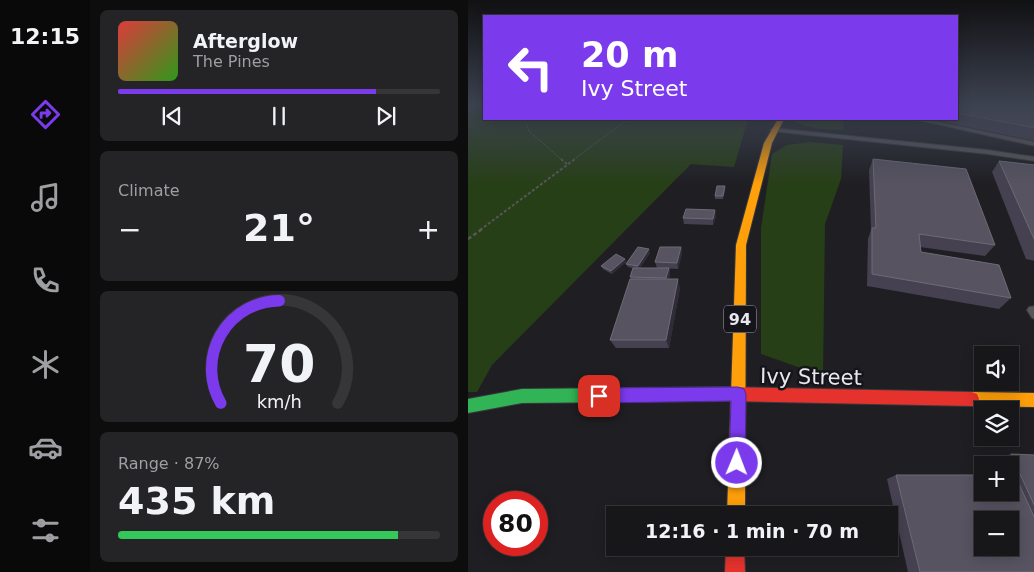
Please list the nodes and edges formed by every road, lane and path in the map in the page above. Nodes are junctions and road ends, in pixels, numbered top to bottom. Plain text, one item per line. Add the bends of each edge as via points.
1 (773, 130) edge
2 (529, 131) edge
3 (612, 131) edge
4 (780, 131) edge
5 (972, 131) edge
6 (1034, 144) edge
7 (1034, 159) edge
8 (566, 164) junction
9 (734, 216) dead end
10 (468, 240) edge
11 (741, 245) junction
12 (1034, 310) edge
13 (1034, 315) edge
14 (738, 394) junction
15 (1034, 400) edge
16 (468, 406) edge
17 (736, 506) edge
18 (735, 556) edge
19 (735, 572) edge

1 - 11 main road, 94
2 - 8 path
3 - 8 path
4 - 7 lane
5 - 6 lane
8 - 10 path
9 - 11 main road, 94
11 - 14 main road, 94
12 - 13 lane
14 - 15 main road, Ivy Street
14 - 16 main road, Ivy Street via 513,396
14 - 17 main road, 94
18 - 19 main road

